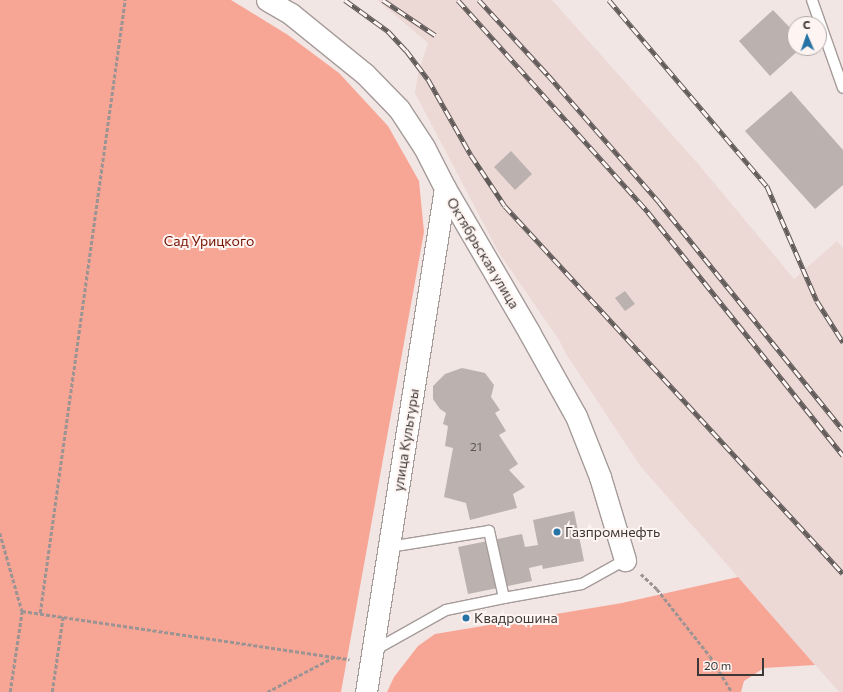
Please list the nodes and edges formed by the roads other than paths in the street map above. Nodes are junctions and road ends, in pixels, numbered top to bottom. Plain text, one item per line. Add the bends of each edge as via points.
1 (266, 0) edge
2 (812, 0) edge
3 (843, 88) edge
4 (445, 188) junction
5 (389, 547) junction
6 (625, 560) joint
7 (504, 598) junction
8 (372, 657) junction
9 (366, 692) edge

1 - 4 street, Октябрьская улица via 291,14 330,44 365,74 399,109 424,147
2 - 3 lane
4 - 5 street, улица Культуры
4 - 6 street, Октябрьская улица via 576,416 600,477
5 - 7 lane via 490,531
5 - 8 street, улица Культуры
6 - 7 lane via 582,584
7 - 8 lane via 446,610
8 - 9 street, улица Культуры

